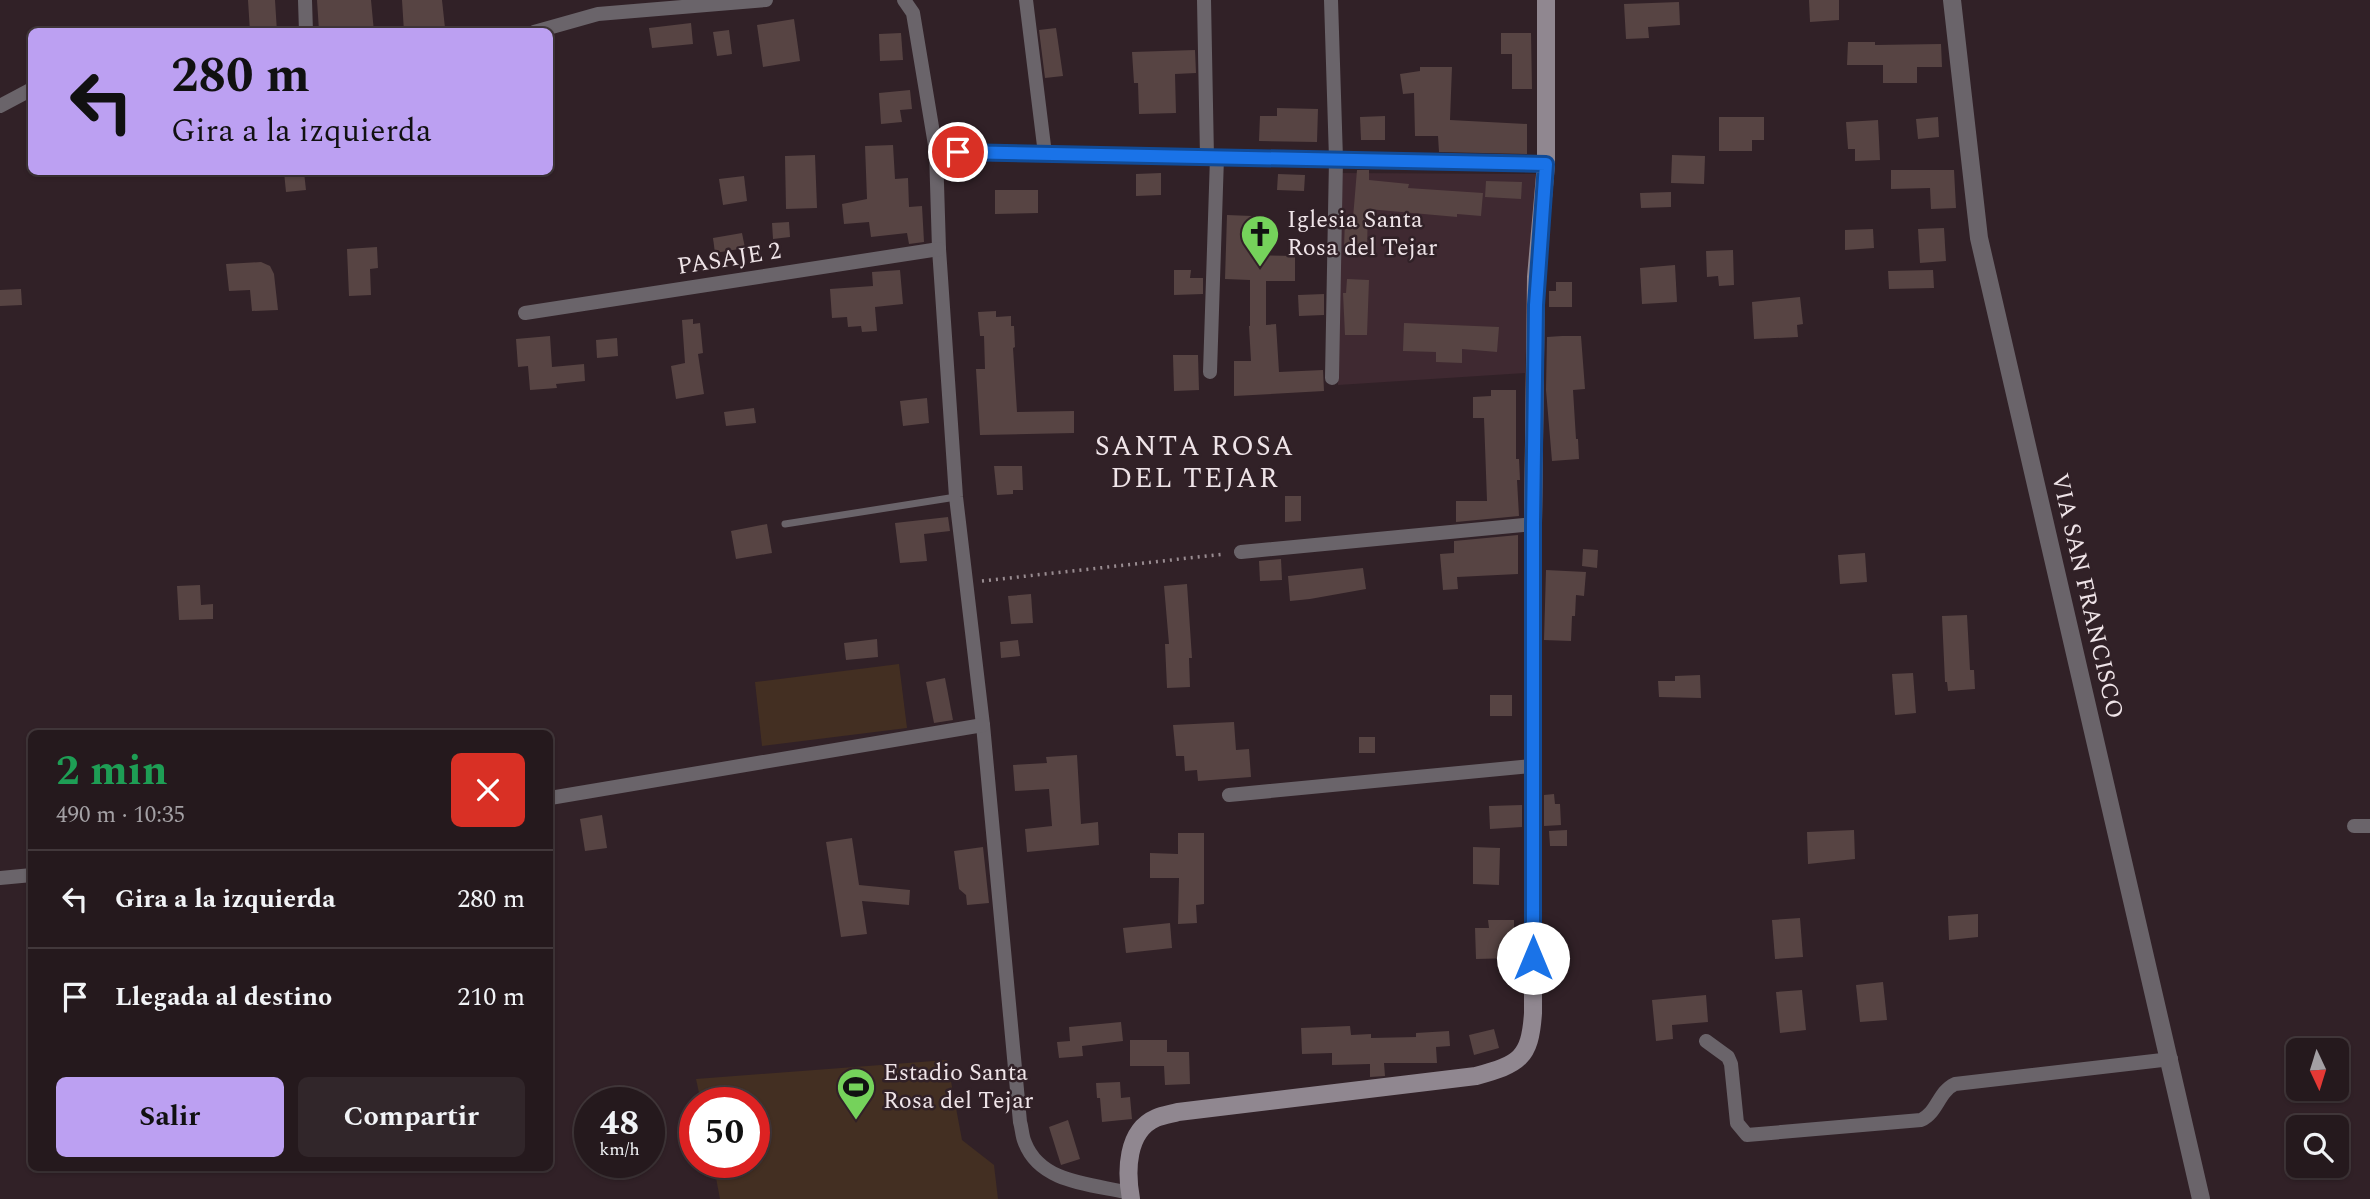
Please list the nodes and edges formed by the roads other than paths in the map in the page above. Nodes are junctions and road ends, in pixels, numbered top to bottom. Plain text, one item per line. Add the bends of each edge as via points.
1 (305, 0) edge
2 (766, 0) edge
3 (904, 0) edge
4 (1026, 0) edge
5 (1204, 0) edge
6 (1331, 0) edge
7 (1546, 0) edge
8 (1952, 0) edge
9 (306, 28) edge
10 (548, 28) edge
11 (28, 91) edge
12 (0, 106) edge
13 (936, 150) junction
14 (1045, 154) junction
15 (1212, 157) junction
16 (1336, 159) junction
17 (1546, 164) junction
18 (939, 249) junction
19 (525, 313) dead end
20 (1210, 372) dead end
21 (1332, 377) dead end
22 (956, 497) junction
23 (785, 524) dead end
24 (1533, 524) junction
25 (1241, 552) road end
26 (983, 725) junction
27 (1532, 766) junction
28 (1229, 795) dead end
29 (553, 797) edge
30 (2354, 826) dead end
31 (2370, 826) edge
32 (28, 875) edge
33 (0, 878) edge
34 (1706, 1041) dead end
35 (2171, 1059) junction
36 (1131, 1196) edge
37 (2201, 1199) edge

1 - 9 street
2 - 10 street via 598,14
3 - 13 street via 913,13
4 - 14 street
5 - 15 street
6 - 16 street
7 - 17 main road
8 - 35 street, VIA SAN FRANCISCO via 1979,238
11 - 12 street
13 - 14 street
13 - 18 street
14 - 15 street
15 - 16 street
15 - 20 street
16 - 17 street
16 - 21 street
17 - 24 main road via 1536,277
18 - 19 street, PASAJE 2
18 - 22 street
22 - 23 lane
22 - 26 street
24 - 25 street
24 - 27 main road
26 - 29 street
26 - 36 street via 1024,1143 1036,1162 1053,1175
27 - 28 street
27 - 36 main road via 1532,1034 1516,1062 1476,1076 1178,1112 1155,1119 1134,1139
30 - 31 street
32 - 33 street
34 - 35 street via 1728,1057 1737,1123 1747,1135 1921,1120 1955,1084
35 - 37 street, VIA SAN FRANCISCO

